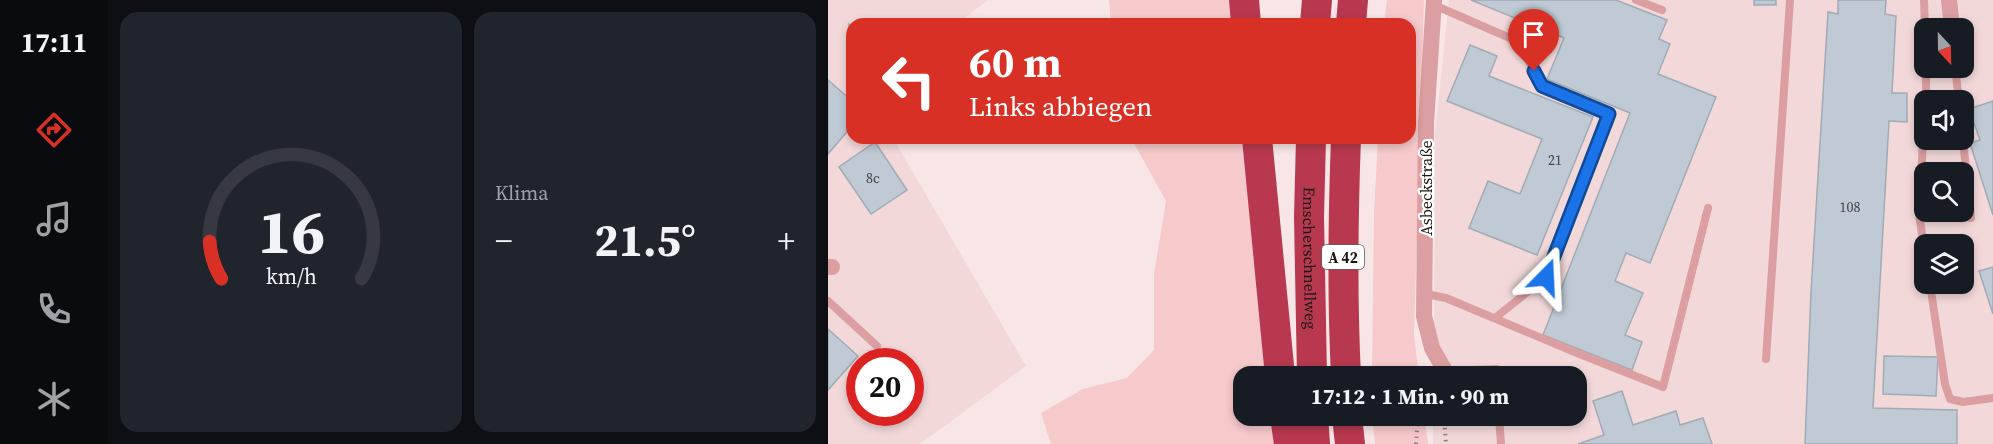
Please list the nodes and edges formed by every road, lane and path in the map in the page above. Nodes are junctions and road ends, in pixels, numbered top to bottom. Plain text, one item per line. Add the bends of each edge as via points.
1 (1244, 0) edge
2 (1317, 0) edge
3 (1353, 0) edge
4 (1636, 0) edge
5 (1790, 0) edge
6 (1924, 0) edge
7 (1949, 0) edge
8 (1434, 2) edge
9 (1662, 10) dead end
10 (1246, 18) edge
11 (1316, 18) edge
12 (1352, 18) edge
13 (1925, 18) edge
14 (1951, 18) edge
15 (1258, 144) edge
16 (1311, 144) edge
17 (1346, 144) edge
18 (1923, 150) edge
19 (1708, 208) dead end
20 (1922, 234) edge
21 (1426, 294) junction
22 (1932, 294) edge
23 (828, 300) edge
24 (1496, 318) junction
25 (877, 346) dead end
26 (1766, 359) dead end
27 (1279, 366) edge
28 (1312, 366) edge
29 (1346, 366) edge
30 (1442, 366) edge
31 (1993, 398) edge
32 (1286, 426) edge
33 (1314, 426) edge
34 (1348, 426) edge
35 (1417, 426) edge
36 (1445, 426) edge
37 (1500, 426) edge
38 (1289, 444) edge
39 (1315, 444) edge
40 (1350, 444) edge
41 (1416, 444) edge
42 (1446, 444) edge
43 (1501, 444) edge

1 - 10 highway
2 - 11 highway
3 - 12 highway
4 - 9 lane
5 - 26 lane
6 - 13 lane
7 - 14 street
8 - 21 street, Asbeckstraße via 1426,123
8 - 24 lane via 1518,42 1542,86 1609,114 1546,277
15 - 27 highway
16 - 28 highway, Emscherschnellweg / A 42
17 - 29 highway, Emscherschnellweg / A 42
18 - 20 lane via 1919,214
19 - 24 lane via 1663,387
21 - 24 lane
21 - 30 street, Asbeckstraße via 1424,316 1432,348
22 - 31 lane via 1950,399 1963,402
23 - 25 lane
32 - 38 highway
33 - 39 highway
34 - 40 highway
35 - 41 path
36 - 42 path
37 - 43 lane

